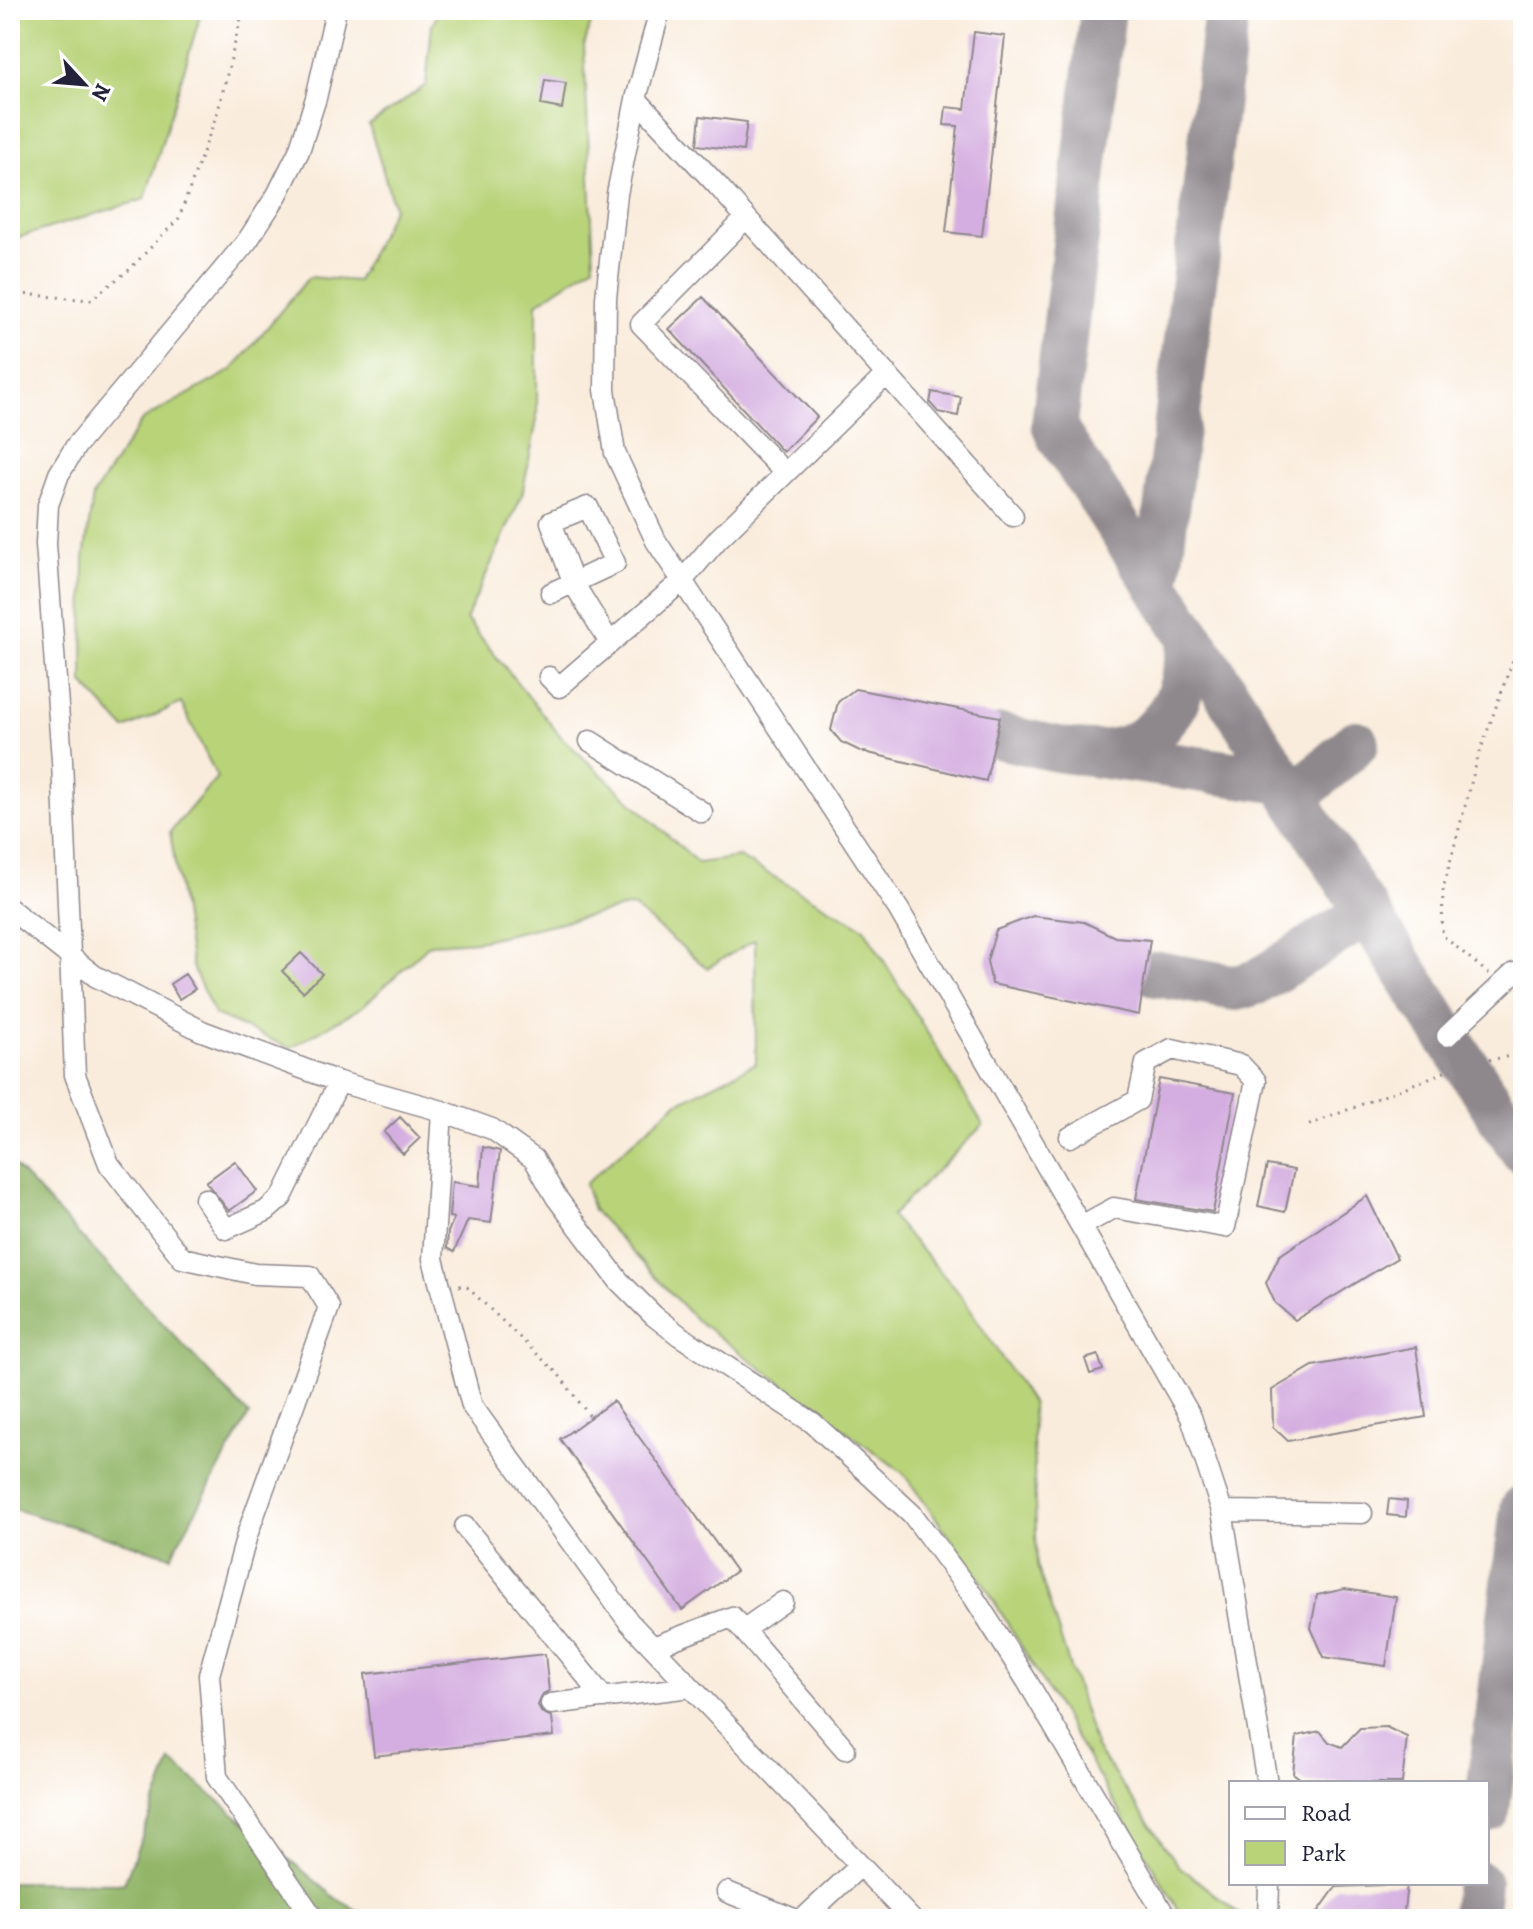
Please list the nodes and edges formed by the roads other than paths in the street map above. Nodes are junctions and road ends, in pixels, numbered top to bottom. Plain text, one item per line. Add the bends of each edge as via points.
1 (336, 10) edge
2 (660, 10) edge
3 (636, 99) junction
4 (746, 218) junction
5 (641, 324) junction
6 (606, 325) junction
7 (887, 374) junction
8 (785, 473) junction
9 (1013, 516) dead end
10 (682, 581) junction
11 (551, 593) dead end
12 (610, 643) junction
13 (549, 677) dead end
14 (590, 741) dead end
15 (702, 812) dead end
16 (10, 909) edge
17 (69, 956) junction
18 (1523, 974) edge
19 (1447, 1036) dead end
20 (339, 1082) junction
21 (442, 1111) junction
22 (1070, 1137) dead end
23 (205, 1199) dead end
24 (1081, 1226) junction
25 (1222, 1511) junction
26 (1362, 1513) dead end
27 (465, 1527) dead end
28 (783, 1602) dead end
29 (743, 1630) junction
30 (653, 1647) junction
31 (691, 1687) junction
32 (604, 1698) junction
33 (551, 1704) dead end
34 (845, 1749) dead end
35 (1267, 1781) edge
36 (860, 1866) junction
37 (1269, 1885) edge
38 (727, 1892) dead end
39 (314, 1919) edge
40 (794, 1919) edge
41 (803, 1919) edge
42 (911, 1919) edge
43 (1167, 1919) edge
44 (1268, 1919) edge

1 - 17 lane via 316,98 277,195 248,240 76,446 48,505
2 - 3 lane
3 - 4 lane
3 - 6 lane via 617,194
4 - 5 lane
4 - 7 lane
5 - 6 lane
5 - 8 lane
6 - 10 lane via 605,390 615,453 656,541
7 - 8 lane
7 - 9 lane
8 - 10 lane
10 - 12 lane
10 - 24 lane via 899,910
11 - 12 lane via 574,584
12 - 13 lane via 559,687
14 - 15 lane
16 - 17 lane
17 - 20 lane via 95,976 202,1031
17 - 39 lane via 75,1075 109,1164 182,1258 255,1274 310,1276 329,1307 247,1535 209,1675 217,1777
18 - 19 lane via 1514,973
20 - 21 lane
20 - 23 lane via 282,1197 266,1211 226,1229
21 - 30 lane via 433,1259 472,1406 629,1622
21 - 43 lane via 492,1129 534,1159 619,1281 654,1316 813,1423 912,1514 1020,1669
22 - 24 lane via 1138,1100 1146,1063 1172,1049 1241,1065 1256,1081 1225,1227 1114,1208
24 - 25 lane via 1191,1417
25 - 26 lane
25 - 35 lane
27 - 32 lane
28 - 29 lane
29 - 30 lane via 732,1617
29 - 34 lane
30 - 31 lane
31 - 32 lane
31 - 36 lane
32 - 33 lane
36 - 41 lane
36 - 42 lane
37 - 44 lane
38 - 40 lane

